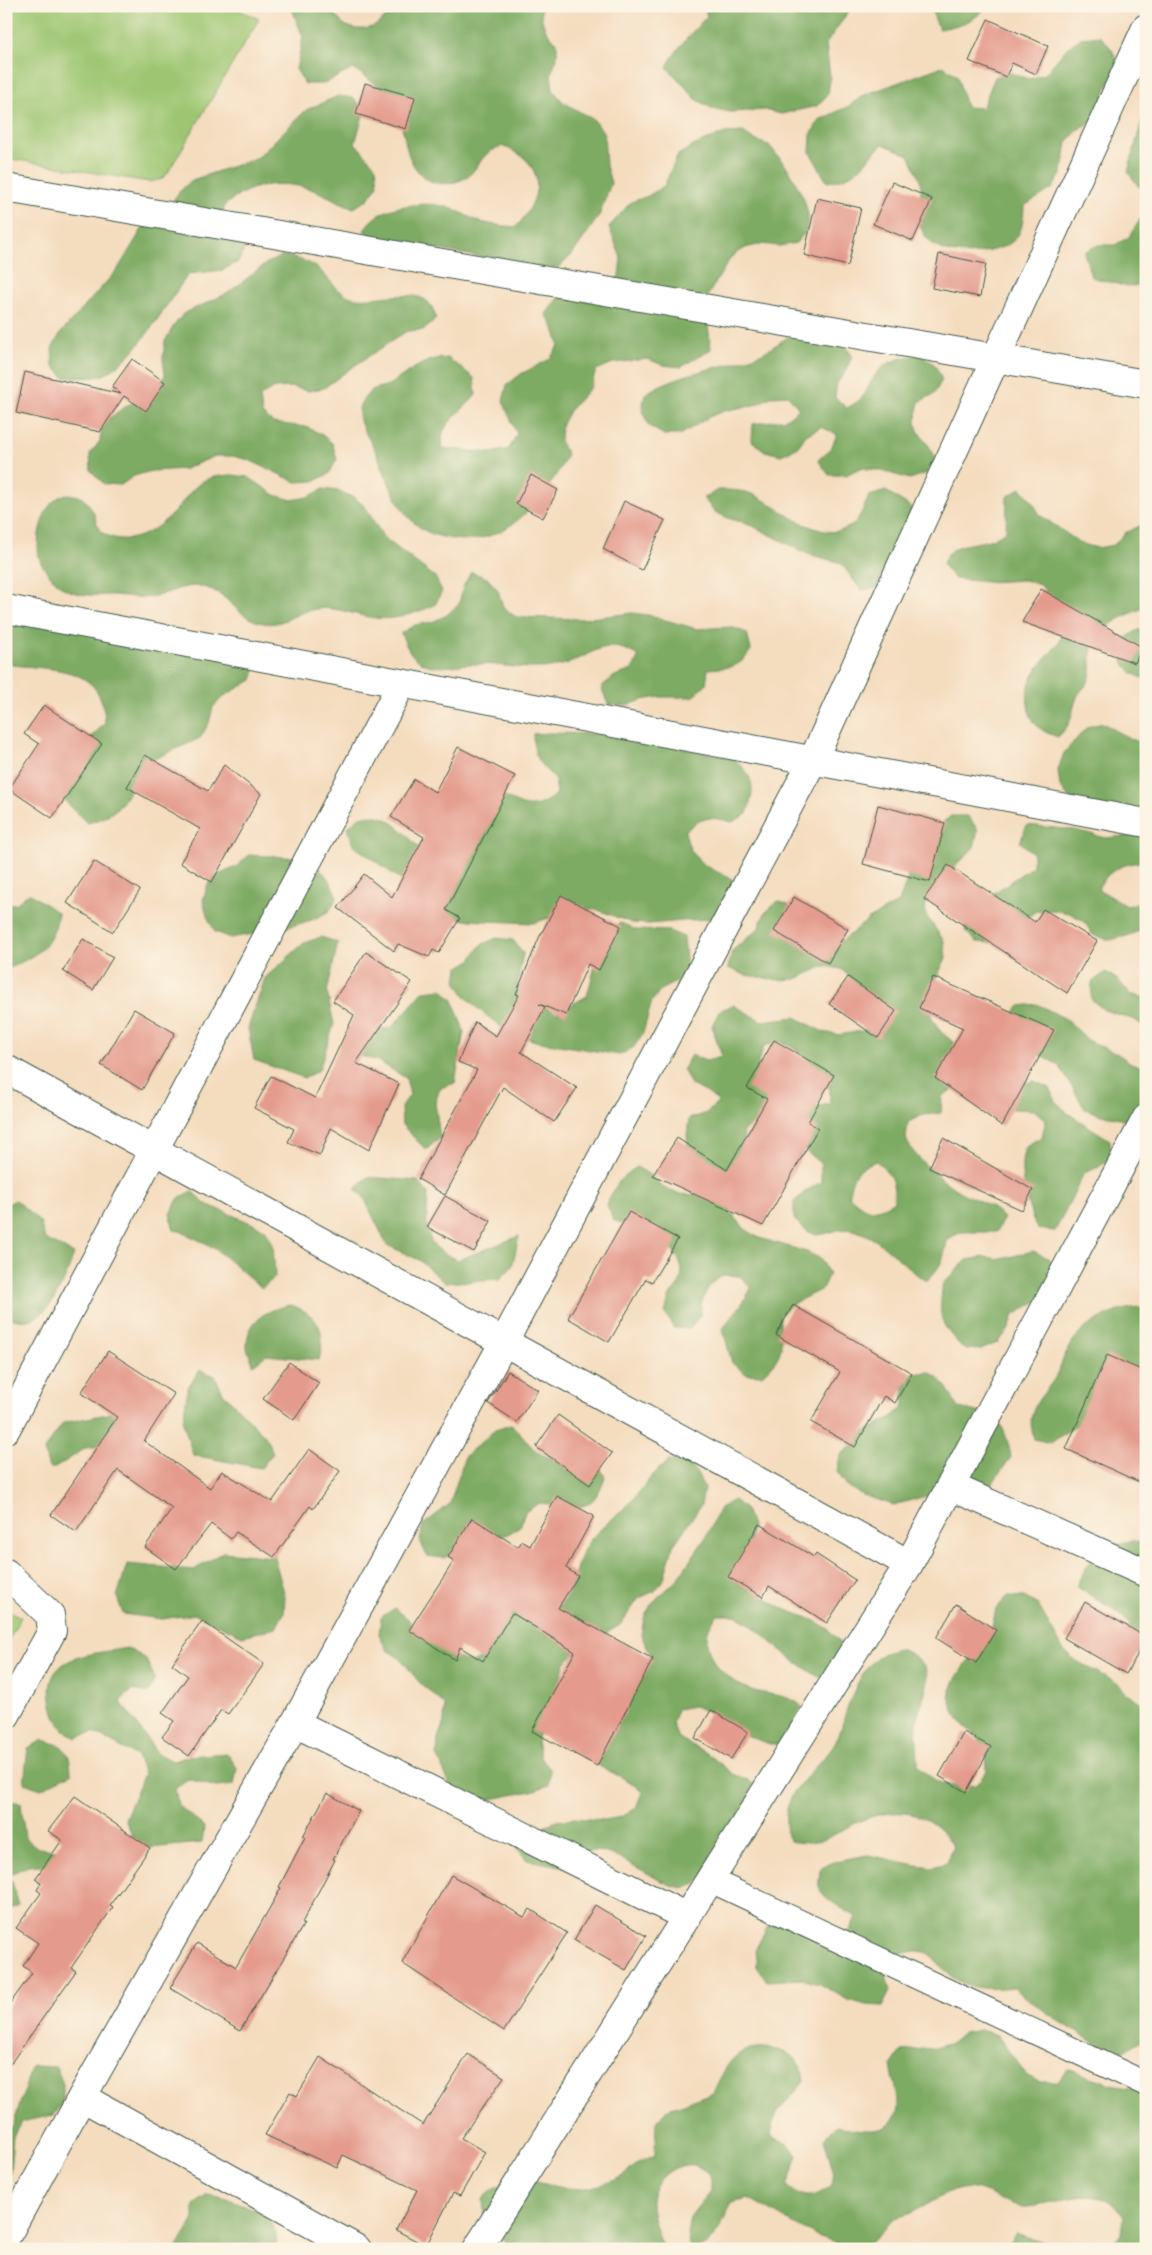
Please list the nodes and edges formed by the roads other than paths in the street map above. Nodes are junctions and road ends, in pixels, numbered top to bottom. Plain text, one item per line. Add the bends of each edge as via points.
1 (1146, 28) edge
2 (6, 188) edge
3 (995, 358) junction
4 (1146, 384) edge
5 (6, 609) edge
6 (402, 683) junction
7 (813, 760) junction
8 (1146, 823) edge
9 (6, 1070) edge
10 (1146, 1119) edge
11 (155, 1151) junction
12 (504, 1342) junction
13 (6, 1429) edge
14 (950, 1486) junction
15 (909, 1564) junction
16 (6, 1573) edge
17 (1146, 1574) edge
18 (6, 1715) edge
19 (295, 1723) junction
20 (710, 1880) junction
21 (687, 1917) junction
22 (1146, 2084) edge
23 (82, 2097) junction
24 (6, 2237) edge
25 (357, 2249) edge
26 (477, 2249) edge

1 - 3 street
2 - 3 street
3 - 4 street
3 - 7 street
5 - 6 street
6 - 7 street
6 - 11 street
7 - 8 street
7 - 12 street
9 - 11 street
10 - 14 street
11 - 12 street
11 - 13 street
12 - 15 street
12 - 19 street
14 - 15 street
14 - 17 street
15 - 20 street
16 - 18 street via 50,1615 52,1631
19 - 21 street
19 - 23 street
20 - 21 street
20 - 22 lane
21 - 26 street
23 - 24 street
23 - 25 street

